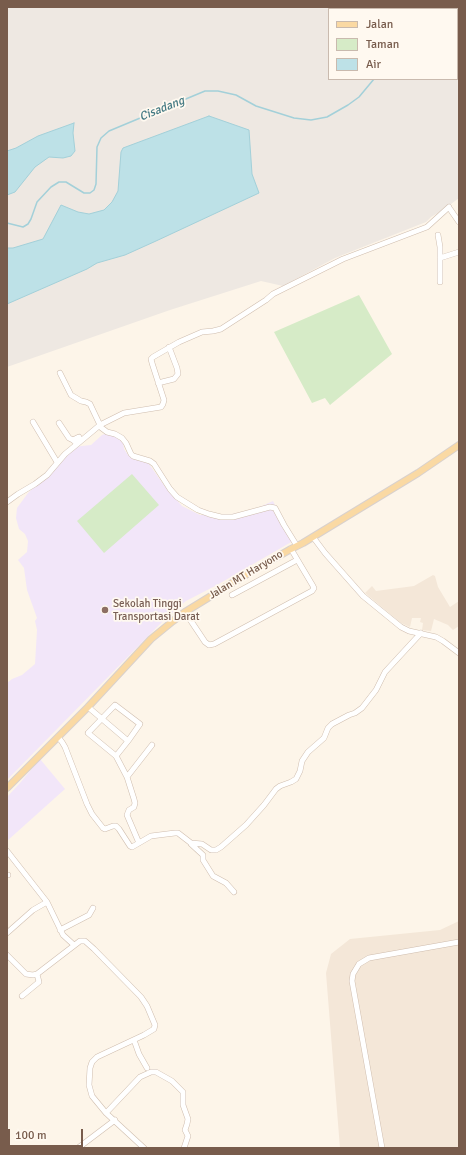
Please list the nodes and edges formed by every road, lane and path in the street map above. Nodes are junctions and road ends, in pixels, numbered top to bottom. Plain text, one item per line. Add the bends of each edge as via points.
1 (459, 222) edge
2 (438, 235) dead end
3 (459, 252) edge
4 (440, 258) junction
5 (440, 282) dead end
6 (169, 348) junction
7 (60, 373) dead end
8 (158, 383) junction
9 (33, 422) dead end
10 (59, 423) dead end
11 (99, 425) junction
12 (79, 437) dead end
13 (75, 442) junction
14 (458, 448) edge
15 (57, 462) junction
16 (7, 502) edge
17 (313, 537) junction
18 (294, 548) junction
19 (297, 560) junction
20 (232, 595) dead end
21 (185, 612) junction
22 (421, 633) junction
23 (459, 653) edge
24 (88, 707) junction
25 (102, 719) junction
26 (58, 737) junction
27 (128, 741) junction
28 (152, 745) dead end
29 (116, 756) junction
30 (127, 777) junction
31 (7, 788) edge
32 (139, 843) junction
33 (191, 843) junction
34 (7, 851) edge
35 (234, 892) dead end
36 (47, 902) junction
37 (93, 908) dead end
38 (60, 930) junction
39 (7, 933) edge
40 (459, 942) edge
41 (74, 945) junction
42 (7, 955) edge
43 (37, 974) junction
44 (22, 996) dead end
45 (134, 1040) junction
46 (147, 1068) dead end
47 (106, 1113) junction
48 (115, 1120) junction
49 (78, 1148) edge
50 (144, 1148) edge
51 (184, 1148) edge
52 (382, 1148) edge

1 - 6 street via 449,208 427,227 343,259 274,294 221,329 202,332
2 - 4 street
3 - 4 street
4 - 5 street
6 - 8 street via 151,359
6 - 8 street via 178,374 174,379
7 - 11 street via 72,395 90,404
8 - 11 street via 164,400 160,408 124,413
9 - 15 street
10 - 13 street via 69,438
11 - 13 street
11 - 18 street via 107,432 122,438 133,456 154,464 177,497 198,510 233,517 270,507 275,508
12 - 13 street
13 - 15 street
14 - 17 main road, Jalan MT Haryono
15 - 16 street via 35,484
17 - 18 main road, Jalan MT Haryono
17 - 22 street via 363,596 401,627
18 - 19 street
18 - 21 main road, Jalan MT Haryono
19 - 20 street
19 - 21 street via 314,588 312,591 214,644 205,642
21 - 24 main road, Jalan MT Haryono via 151,639
22 - 23 street via 436,637
22 - 33 street via 385,672 376,690 362,708 328,728 324,738 304,757 296,779 276,789 246,825 216,850 211,850 200,843
24 - 25 street
24 - 26 main road, Jalan MT Haryono
25 - 27 street
25 - 27 street via 115,705 139,723
25 - 29 street via 89,734
26 - 31 main road, Jalan MT Haryono
26 - 32 street via 65,747 87,804 100,826 105,829 113,826 118,828 132,847
27 - 29 street
28 - 30 street
29 - 30 street
30 - 32 street via 135,803 127,815
32 - 33 street via 151,836 175,833
33 - 35 street via 203,855 203,860 214,876 226,883
34 - 36 street
36 - 38 street
36 - 39 street via 32,910
37 - 38 street via 89,915
38 - 41 street
40 - 52 street via 369,958 359,964 353,974 352,981
41 - 43 street
41 - 45 street via 80,940 85,941 147,1006 155,1024 154,1029
42 - 43 street via 26,974
43 - 44 street via 39,982
45 - 46 street
45 - 47 street via 97,1057 92,1062 89,1091
47 - 48 street
47 - 51 street via 140,1077 156,1072 172,1081 183,1092 183,1104 188,1119 185,1130 188,1136
48 - 49 street
48 - 50 street

